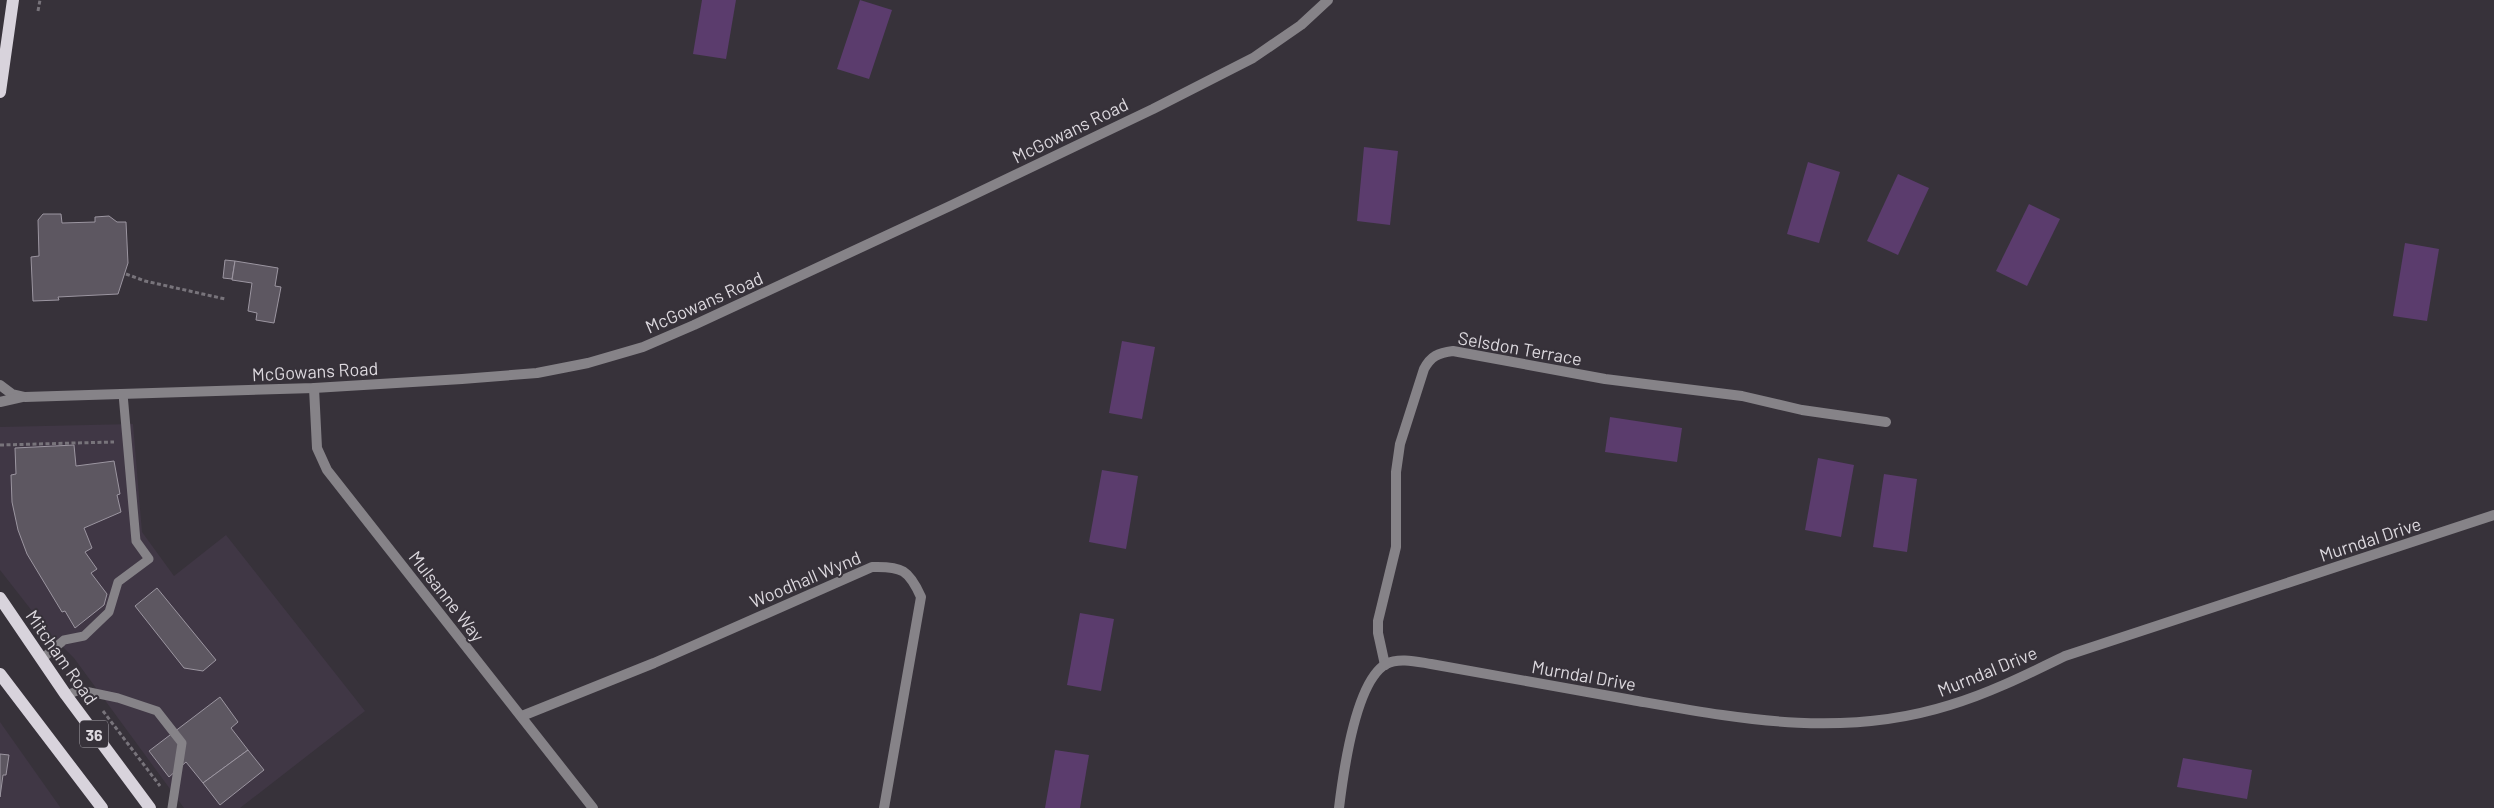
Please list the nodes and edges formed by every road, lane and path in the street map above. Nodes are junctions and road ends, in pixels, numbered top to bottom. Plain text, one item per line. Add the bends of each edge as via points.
1 (13, 0) edge
2 (40, 0) edge
3 (1328, 0) edge
4 (38, 11) dead end
5 (0, 92) edge
6 (126, 274) dead end
7 (225, 299) dead end
8 (0, 385) edge
9 (314, 388) junction
10 (122, 394) junction
11 (25, 397) junction
12 (0, 402) edge
13 (1886, 422) dead end
14 (127, 441) junction
15 (0, 445) edge
16 (2494, 515) edge
17 (0, 598) edge
18 (42, 658) junction
19 (1385, 665) junction
20 (0, 674) edge
21 (80, 690) junction
22 (66, 695) junction
23 (522, 716) junction
24 (173, 806) edge
25 (101, 807) edge
26 (150, 808) edge
27 (593, 808) edge
28 (884, 808) edge
29 (1339, 808) edge

1 - 5 main road
2 - 4 path
3 - 9 street, McGowans Road via 1301,25 1253,58 1153,109 643,347 588,363 537,372
6 - 7 path
8 - 11 street, McGowans Road via 12,394
9 - 10 street, McGowans Road
9 - 23 street, Mulsanne Way via 318,448 327,470
10 - 11 street, McGowans Road
10 - 14 lane
11 - 12 street, McGowans Road
13 - 19 street, Selsdon Terrace via 1802,410 1742,396 1605,379 1453,350 1440,353 1430,358 1424,370 1400,444 1396,472 1396,547 1378,621
14 - 15 path
14 - 18 lane via 136,541 149,559 118,582 109,612 84,636 64,640
16 - 19 street, Murndal Drive via 2065,656 1950,706 1896,717 1844,724 1790,724 1724,716 1424,663 1408,661
17 - 18 main road, Mitcham Road / 36
18 - 22 main road, Mitcham Road / 36
19 - 29 street via 1367,689 1357,715 1347,752
20 - 25 main road, 36
21 - 22 lane
21 - 24 path via 100,706
21 - 24 lane via 157,711 182,743
22 - 26 main road, Mitcham Road / 36
23 - 27 street, Mulsanne Way
23 - 28 street, Woodhall Wynd via 654,663 872,567 895,566 912,577 921,597

